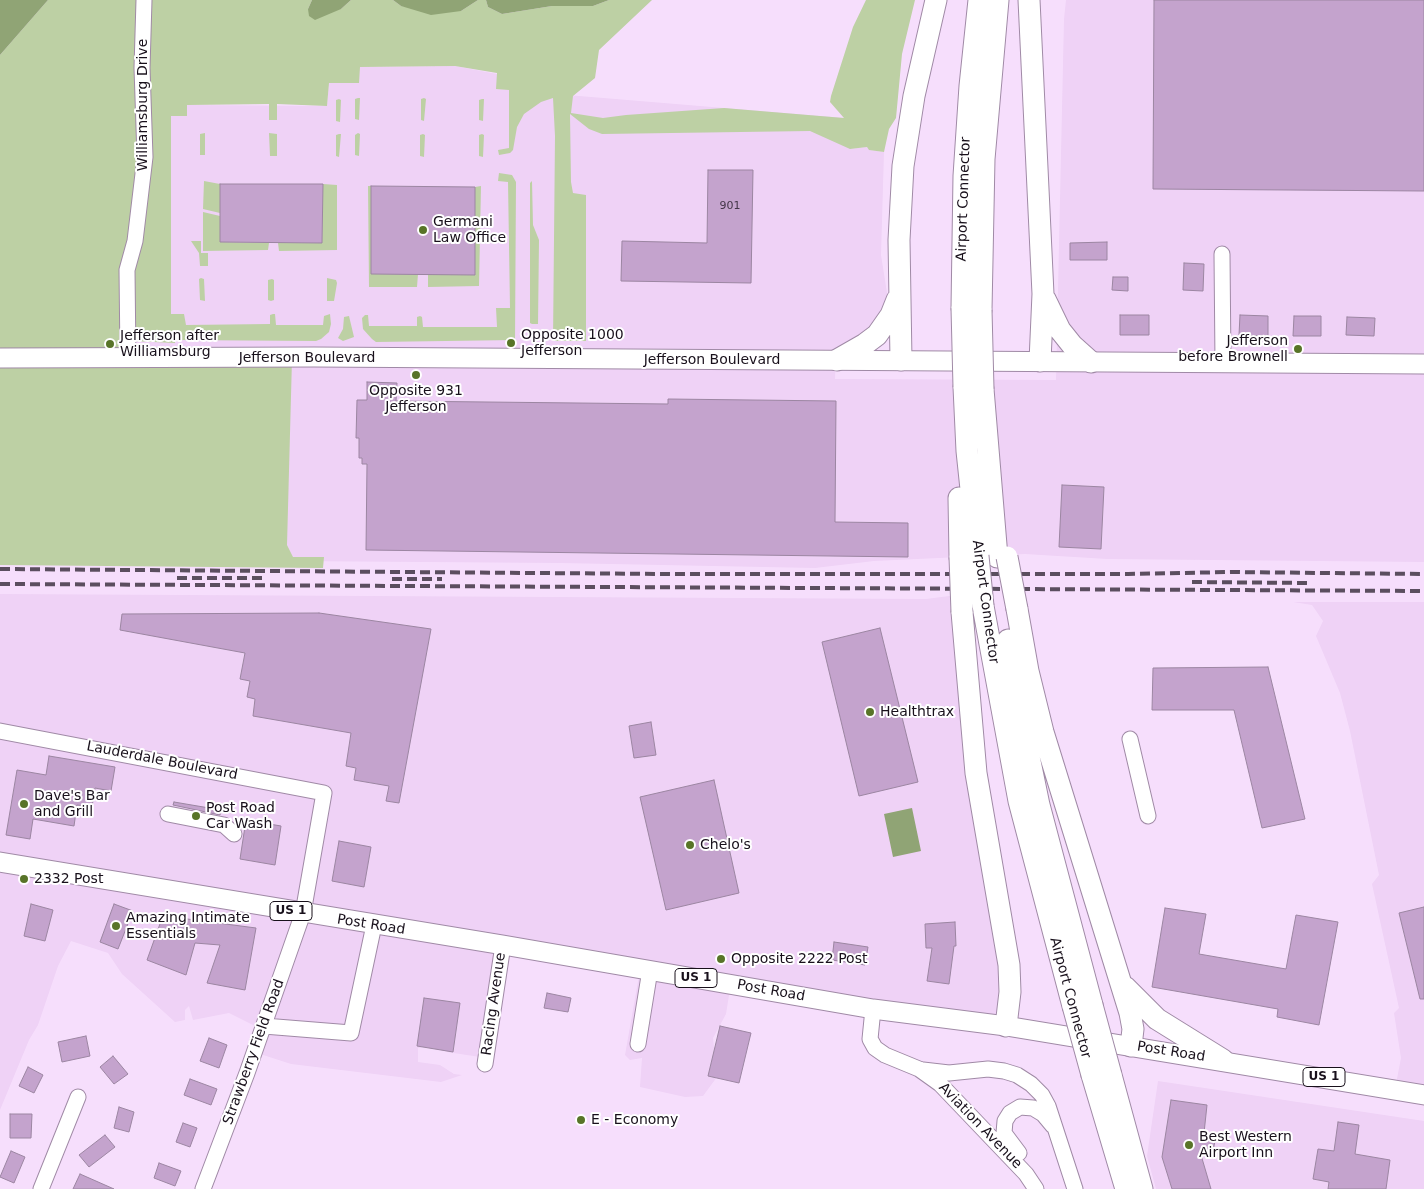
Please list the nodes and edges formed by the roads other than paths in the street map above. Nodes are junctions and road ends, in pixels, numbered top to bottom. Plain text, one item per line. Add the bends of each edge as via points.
1 (144, 0) edge
2 (936, 0) edge
3 (979, 0) edge
4 (998, 0) edge
5 (1029, 0) edge
6 (1222, 254) dead end
7 (1043, 294) junction
8 (898, 295) junction
9 (972, 309) junction
10 (0, 358) edge
11 (128, 359) junction
12 (836, 360) junction
13 (901, 360) junction
14 (1040, 361) junction
15 (1091, 362) junction
16 (1223, 363) junction
17 (1424, 364) edge
18 (970, 392) junction
19 (986, 557) junction
20 (1001, 609) junction
21 (0, 731) edge
22 (1130, 740) dead end
23 (324, 793) joint
24 (168, 814) dead end
25 (1148, 816) dead end
26 (234, 834) dead end
27 (0, 862) edge
28 (303, 913) junction
29 (374, 925) junction
30 (503, 944) junction
31 (650, 970) junction
32 (1121, 980) junction
33 (873, 1008) junction
34 (264, 1026) junction
35 (1006, 1026) junction
36 (638, 1044) dead end
37 (1131, 1046) junction
38 (1223, 1060) junction
39 (485, 1064) dead end
40 (919, 1069) junction
41 (1102, 1075) junction
42 (1424, 1094) edge
43 (78, 1097) dead end
44 (1105, 1122) junction
45 (1058, 1138) junction
46 (41, 1189) edge
47 (202, 1189) edge
48 (1036, 1189) edge
49 (1049, 1189) edge
50 (1076, 1189) edge
51 (1116, 1189) edge
52 (1126, 1189) edge
53 (1142, 1189) edge

1 - 11 street, Williamsburg Drive via 145,157 135,241 127,270
2 - 8 highway via 914,96 903,166
3 - 9 highway, Airport Connector via 964,176
4 - 9 highway, Airport Connector
5 - 7 highway
6 - 16 street
7 - 14 highway
7 - 15 highway via 1060,330
8 - 12 highway via 891,315 877,335
8 - 13 highway
9 - 18 highway, Airport Connector, bridge
10 - 11 main road, Jefferson Boulevard
11 - 12 main road, Jefferson Boulevard
12 - 13 main road, Jefferson Boulevard
13 - 14 main road, Jefferson Boulevard
14 - 15 main road, Jefferson Boulevard
15 - 16 main road, Jefferson Boulevard
16 - 17 main road, Jefferson Boulevard
18 - 19 highway, Airport Connector via 988,474
18 - 19 highway via 958,485
19 - 20 highway, Airport Connector
19 - 35 highway, bridge via 962,612 977,781 1009,965
20 - 32 highway via 1041,724
20 - 41 highway, Airport Connector, bridge via 1082,1006
21 - 23 street, Lauderdale Boulevard
22 - 25 street
23 - 28 street, Strawberry Field Road
24 - 26 street via 224,825
27 - 28 main road, Post Road / US 1
28 - 29 main road, Post Road / US 1
28 - 34 street, Strawberry Field Road
29 - 30 main road, Post Road / US 1
29 - 34 street via 351,1033
30 - 31 main road, Post Road / US 1
30 - 39 street, Racing Avenue
31 - 33 main road, Post Road / US 1
31 - 36 street
32 - 37 highway via 1132,1021
32 - 38 highway via 1156,1018
33 - 35 main road, Post Road / US 1
33 - 40 street, Aviation Avenue via 870,1039 875,1048
34 - 47 street, Strawberry Field Road
35 - 37 main road, Post Road / US 1
37 - 38 main road, Post Road / US 1
38 - 42 main road, Post Road / US 1
40 - 45 street via 949,1073 988,1069 1017,1075 1042,1095
40 - 48 street, Aviation Avenue via 950,1092
41 - 44 highway, Airport Connector
41 - 53 highway, Airport Connector
43 - 46 street
44 - 51 highway
44 - 52 highway, Airport Connector
45 - 49 street, Aviation Avenue via 1043,1114 1033,1108 1020,1107 1010,1112 1005,1121 1004,1133 1009,1143
45 - 50 street

